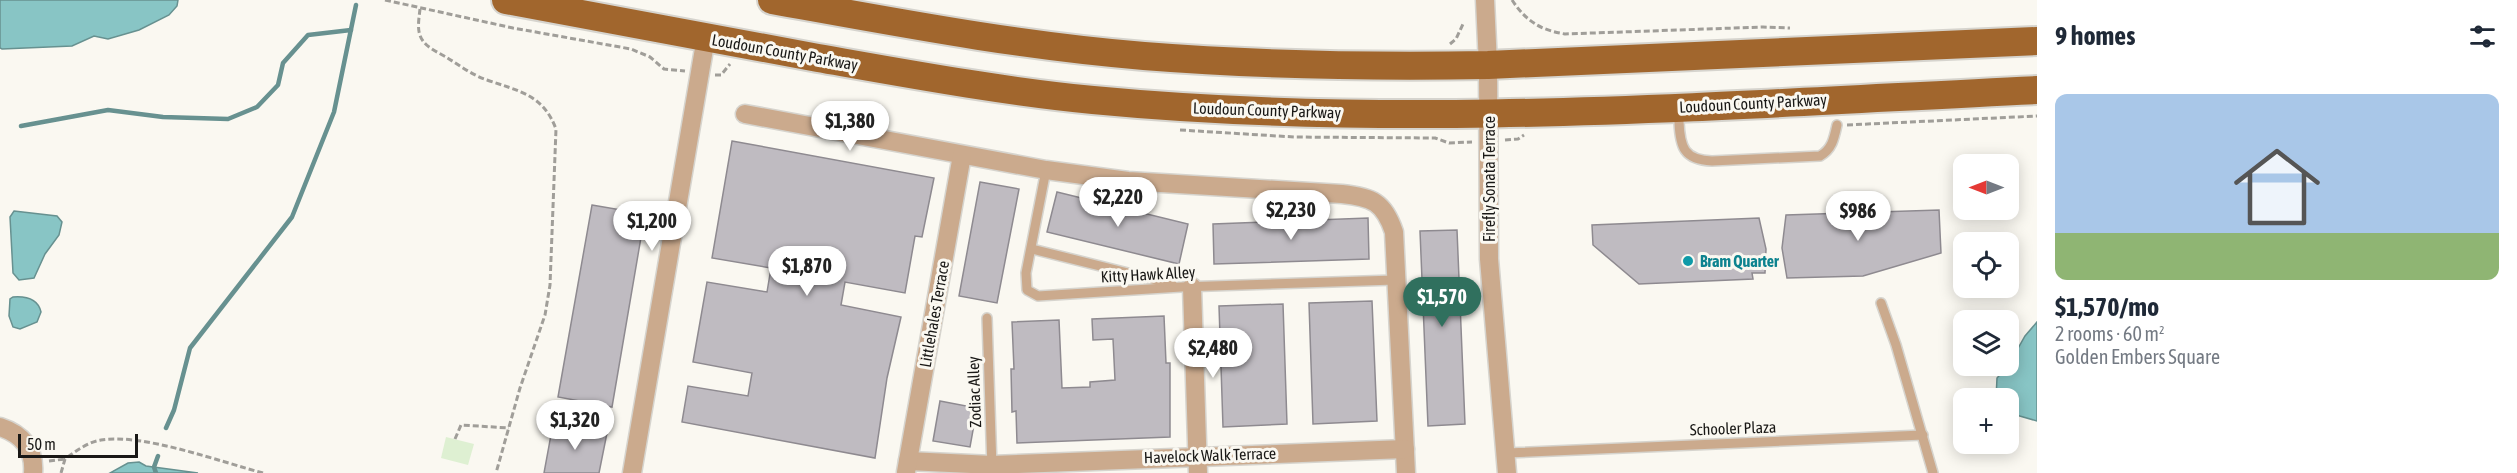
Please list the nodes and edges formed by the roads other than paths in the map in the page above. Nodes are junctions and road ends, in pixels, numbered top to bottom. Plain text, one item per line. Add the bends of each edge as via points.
1 (506, 0) edge
2 (772, 0) edge
3 (1485, 0) edge
4 (706, 37) junction
5 (2037, 41) edge
6 (1488, 65) junction
7 (2037, 90) edge
8 (745, 114) dead end
9 (1488, 115) junction
10 (1679, 122) dead end
11 (1836, 125) dead end
12 (962, 154) junction
13 (1046, 170) junction
14 (1032, 249) junction
15 (1395, 280) junction
16 (1186, 287) junction
17 (1881, 303) dead end
18 (987, 318) dead end
19 (0, 427) edge
20 (1923, 435) junction
21 (1405, 449) junction
22 (1506, 453) junction
23 (1197, 464) edge
24 (907, 467) edge
25 (992, 469) edge
26 (33, 473) edge
27 (632, 473) edge
28 (1406, 473) edge
29 (1507, 473) edge
30 (1933, 473) edge

1 - 4 main road, Loudoun County Parkway
2 - 6 main road via 924,27 1143,56 1348,65
3 - 6 street, Firefly Sonata Terrace
4 - 9 main road, Loudoun County Parkway via 919,76 1091,100 1317,113
4 - 27 street
5 - 6 main road
6 - 9 street, Firefly Sonata Terrace
7 - 9 main road, Loudoun County Parkway
8 - 12 street
9 - 22 street, Firefly Sonata Terrace via 1489,259
10 - 11 lane via 1685,152 1696,160 1712,161 1820,156 1834,140
12 - 13 street
12 - 24 street, Littlehales Terrace
13 - 14 lane, Kitty Hawk Alley
13 - 15 street via 1128,181 1361,196 1379,204 1391,222
14 - 16 lane
14 - 16 lane, Kitty Hawk Alley via 1025,282 1027,290 1038,296
15 - 16 lane, Kitty Hawk Alley
15 - 21 street
16 - 23 street
17 - 20 lane
18 - 25 lane, Zodiac Alley
19 - 26 street via 24,439 34,460
20 - 22 lane, Schooler Plaza
20 - 30 lane
21 - 23 street, Havelock Walk Terrace
21 - 28 street
22 - 29 street, Firefly Sonata Terrace
23 - 25 street, Havelock Walk Terrace
24 - 25 street, Havelock Walk Terrace

